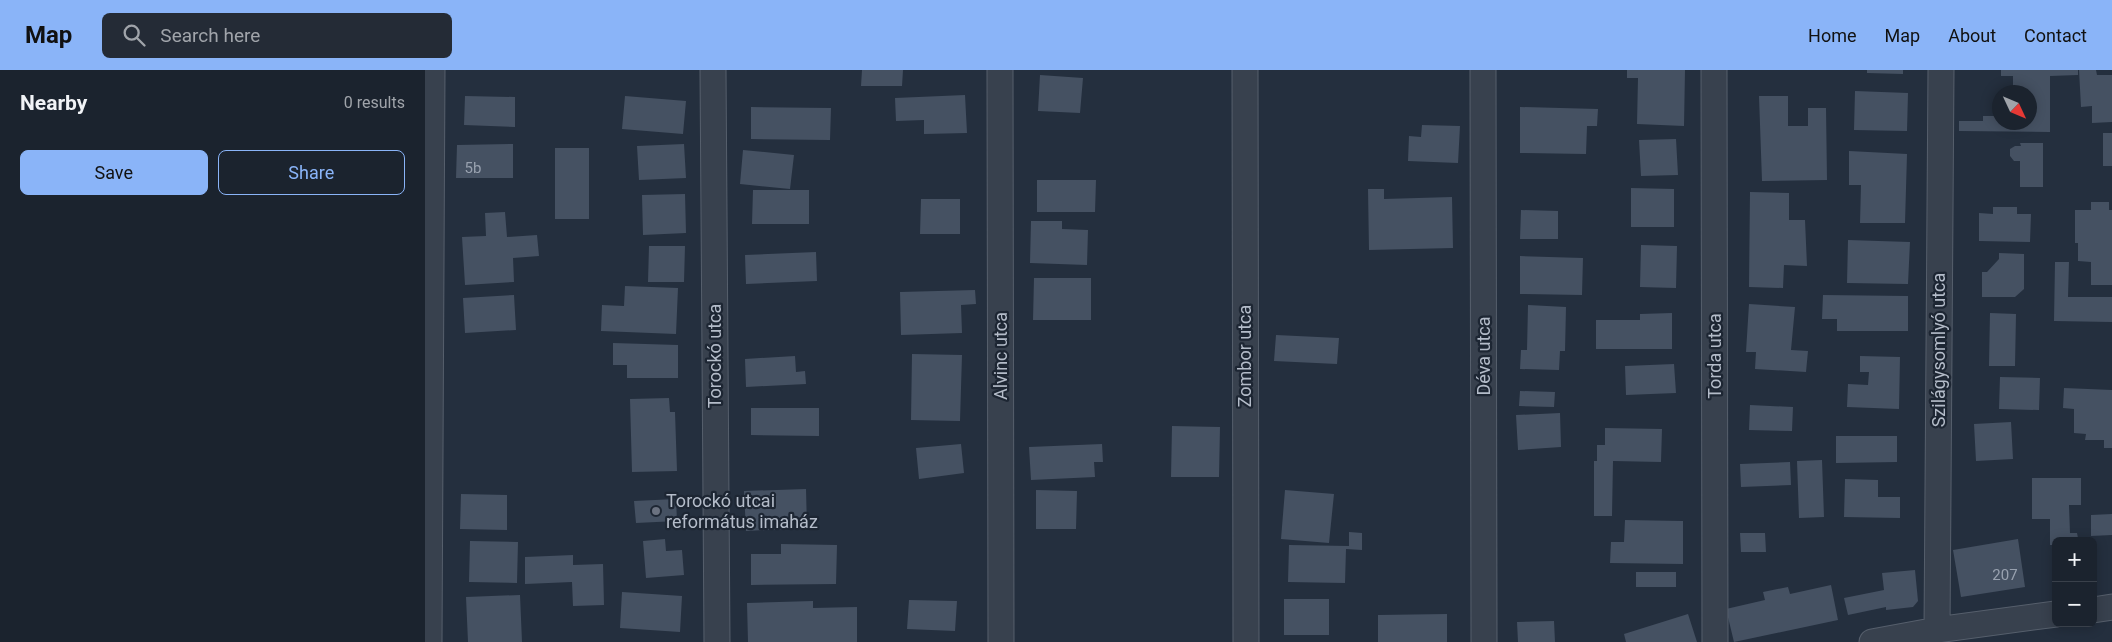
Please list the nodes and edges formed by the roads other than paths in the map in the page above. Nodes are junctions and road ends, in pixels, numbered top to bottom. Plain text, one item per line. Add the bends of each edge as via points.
1 (432, 70) edge
2 (713, 70) edge
3 (1000, 70) edge
4 (1245, 70) edge
5 (1483, 70) edge
6 (1715, 70) edge
7 (1941, 70) edge
8 (2112, 607) edge
9 (2097, 609) edge
10 (2052, 615) edge
11 (1937, 630) junction
12 (429, 642) edge
13 (717, 642) edge
14 (1001, 642) edge
15 (1246, 642) edge
16 (1484, 642) edge
17 (1715, 642) edge
18 (1872, 642) edge

1 - 12 street
2 - 13 street, Torockó utca
3 - 14 street, Alvinc utca
4 - 15 street, Zombor utca
5 - 16 street, Déva utca
6 - 17 street, Torda utca
7 - 11 street, Szilágysomlyó utca
8 - 9 street
10 - 11 street
11 - 18 street

